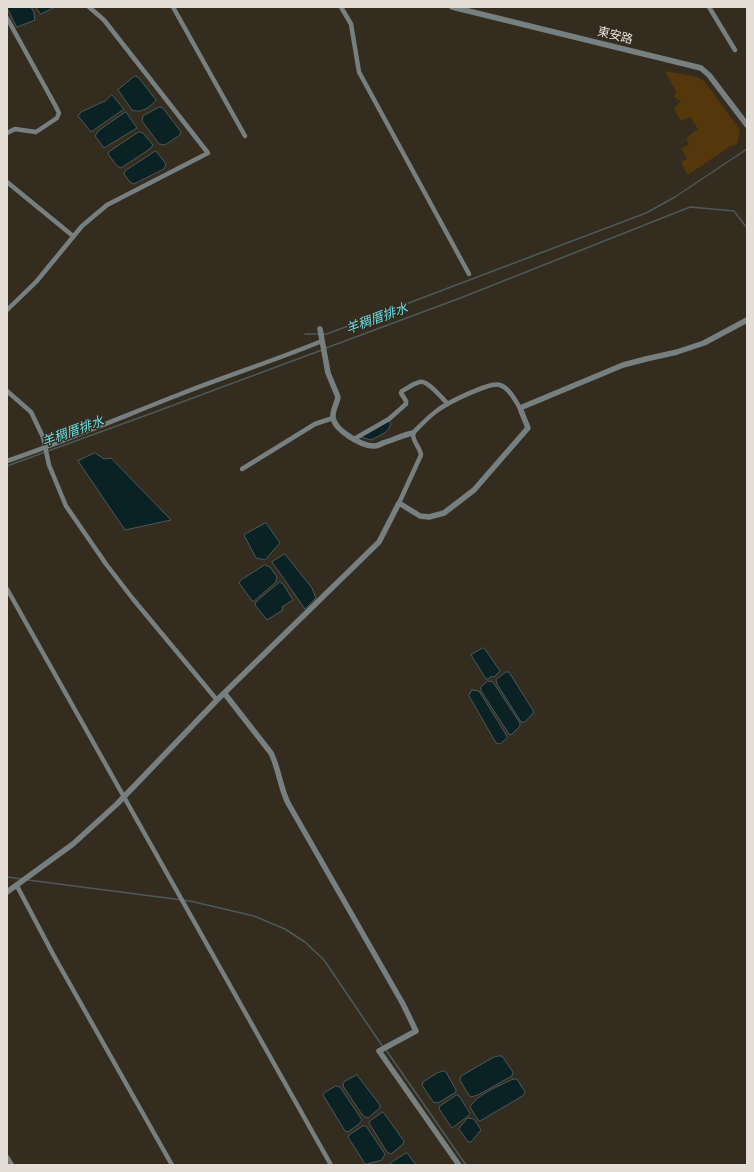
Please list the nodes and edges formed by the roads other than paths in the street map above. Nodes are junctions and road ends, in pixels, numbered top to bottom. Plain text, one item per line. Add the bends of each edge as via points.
1 (89, 7) edge
2 (173, 7) edge
3 (341, 7) edge
4 (452, 7) edge
5 (709, 7) edge
6 (7, 18) edge
7 (735, 50) dead end
8 (747, 125) edge
9 (7, 133) edge
10 (245, 136) dead end
11 (7, 182) edge
12 (73, 236) junction
13 (470, 274) dead end
14 (7, 310) edge
15 (747, 320) edge
16 (320, 329) dead end
17 (322, 341) junction
18 (7, 391) edge
19 (447, 403) junction
20 (520, 408) junction
21 (333, 418) junction
22 (413, 433) junction
23 (354, 439) junction
24 (45, 449) junction
25 (7, 461) edge
26 (242, 469) dead end
27 (399, 503) junction
28 (7, 589) edge
29 (225, 694) junction
30 (217, 700) junction
31 (124, 797) junction
32 (19, 884) junction
33 (7, 892) edge
34 (7, 1157) edge
35 (12, 1165) edge
36 (172, 1165) edge
37 (331, 1165) edge
38 (459, 1165) edge

1 - 12 street via 104,20 208,153 107,205
2 - 10 street
3 - 13 street via 352,24 359,72
4 - 8 street, 東安路 via 701,68
5 - 7 street
6 - 9 street via 59,113 57,118 36,132 15,129
11 - 12 street
12 - 14 street via 36,282
15 - 20 street via 704,343 623,365
16 - 17 street
17 - 21 street via 328,373 338,396
17 - 24 street via 184,392
18 - 24 street via 32,412 43,437
19 - 20 street via 499,384 507,388
19 - 22 street
19 - 23 street via 423,381 419,382 402,391 406,404 395,414
20 - 27 street via 528,428 474,490 444,514 420,516
21 - 23 street via 339,428
21 - 26 street via 315,424
22 - 23 street via 375,446
22 - 27 street via 412,437 421,455
24 - 25 street
24 - 30 street via 66,506 133,599
27 - 29 street via 379,542
28 - 31 street
29 - 30 street
29 - 38 street via 271,753 288,803 403,1004 416,1031 379,1051
30 - 31 street
31 - 32 street via 74,844
31 - 37 street
32 - 33 street
32 - 36 street via 54,956
34 - 35 street

